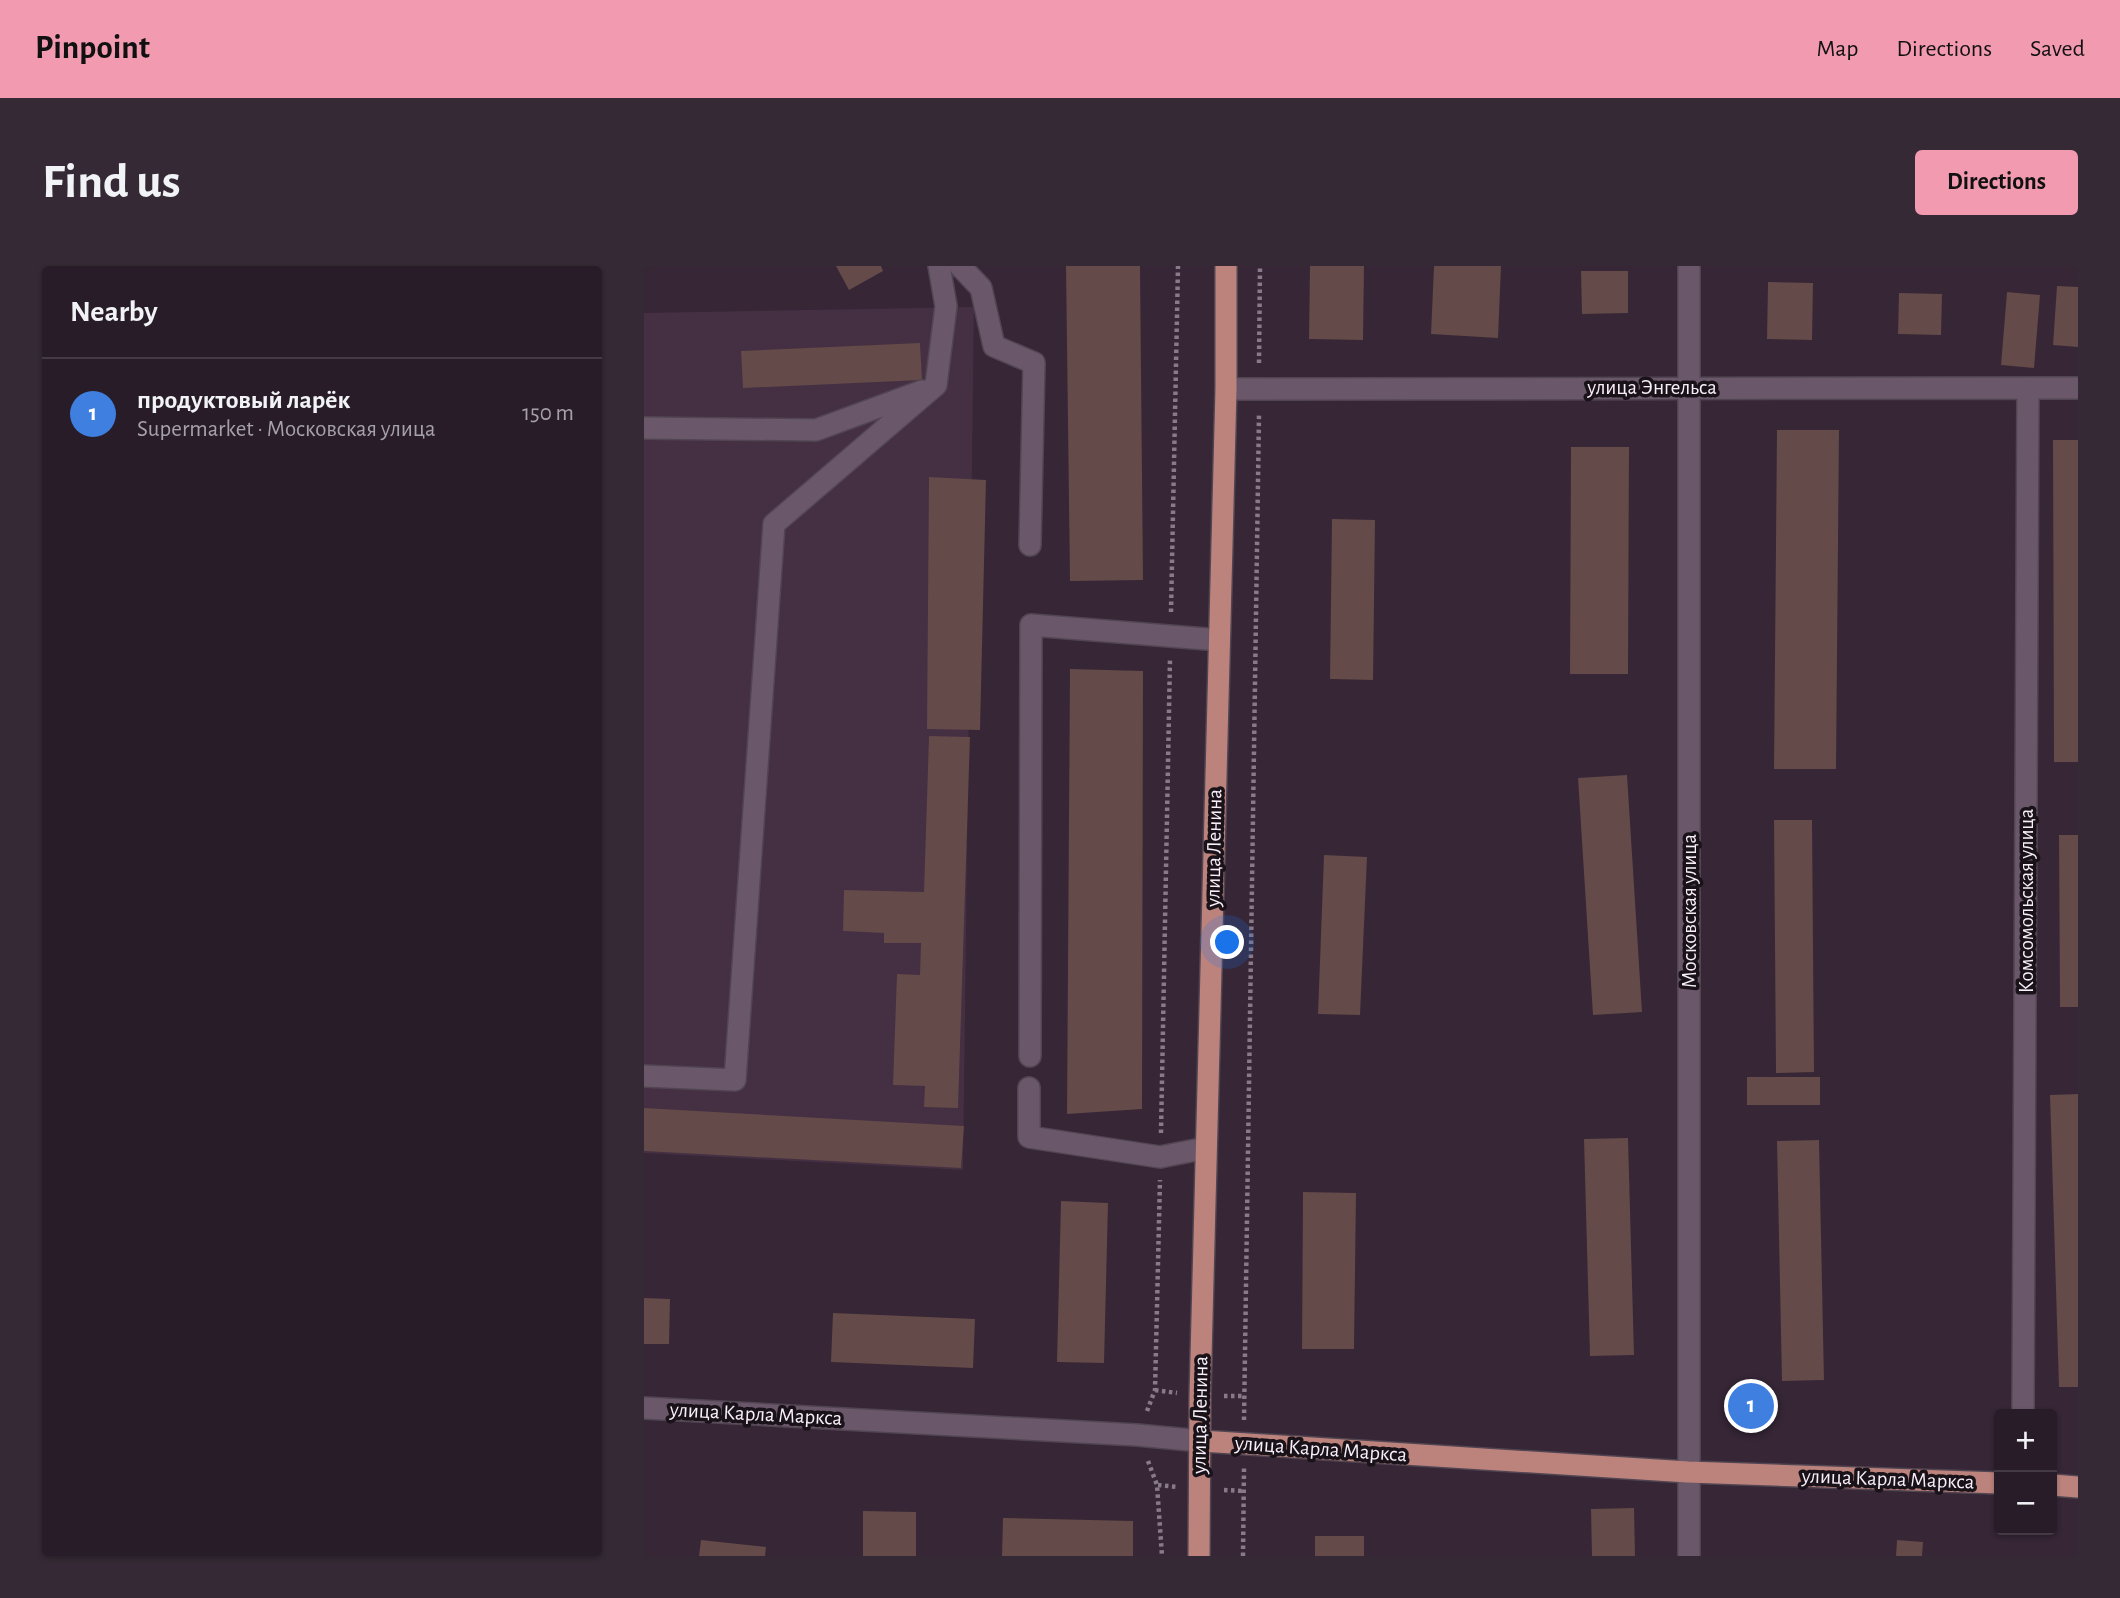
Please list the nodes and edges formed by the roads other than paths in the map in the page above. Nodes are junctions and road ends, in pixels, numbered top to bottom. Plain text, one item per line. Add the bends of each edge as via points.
1 (939, 266) edge
2 (960, 266) edge
3 (1226, 266) edge
4 (1689, 266) edge
5 (936, 385) junction
6 (1691, 387) junction
7 (2028, 388) junction
8 (2078, 388) edge
9 (1226, 389) junction
10 (644, 428) edge
11 (1030, 545) dead end
12 (1219, 640) junction
13 (1030, 1056) dead end
14 (644, 1076) edge
15 (1028, 1088) dead end
16 (1206, 1148) junction
17 (644, 1408) edge
18 (2023, 1409) edge
19 (1201, 1441) junction
20 (1688, 1472) junction
21 (1994, 1483) edge
22 (2057, 1485) edge
23 (2078, 1487) edge
24 (1199, 1556) edge
25 (1689, 1556) edge

1 - 5 street via 946,306
2 - 11 street via 981,288 994,346 1034,363
3 - 9 main road, улица Ленина
4 - 6 street, Московская улица
5 - 10 street via 816,430
5 - 14 street via 774,524 735,1080
6 - 7 street, улица Энгельса
6 - 9 street, улица Энгельса
6 - 20 street, Московская улица
7 - 8 street, улица Энгельса
7 - 18 street, Комсомольская улица
9 - 12 main road, улица Ленина
12 - 13 street via 1031,625
12 - 16 main road, улица Ленина
15 - 16 street via 1029,1137 1160,1157
16 - 19 main road, улица Ленина
17 - 19 street, улица Карла Маркса
19 - 20 main road, улица Карла Маркса
19 - 24 main road, улица Ленина
20 - 21 main road, улица Карла Маркса
20 - 25 street, Московская улица
22 - 23 main road

